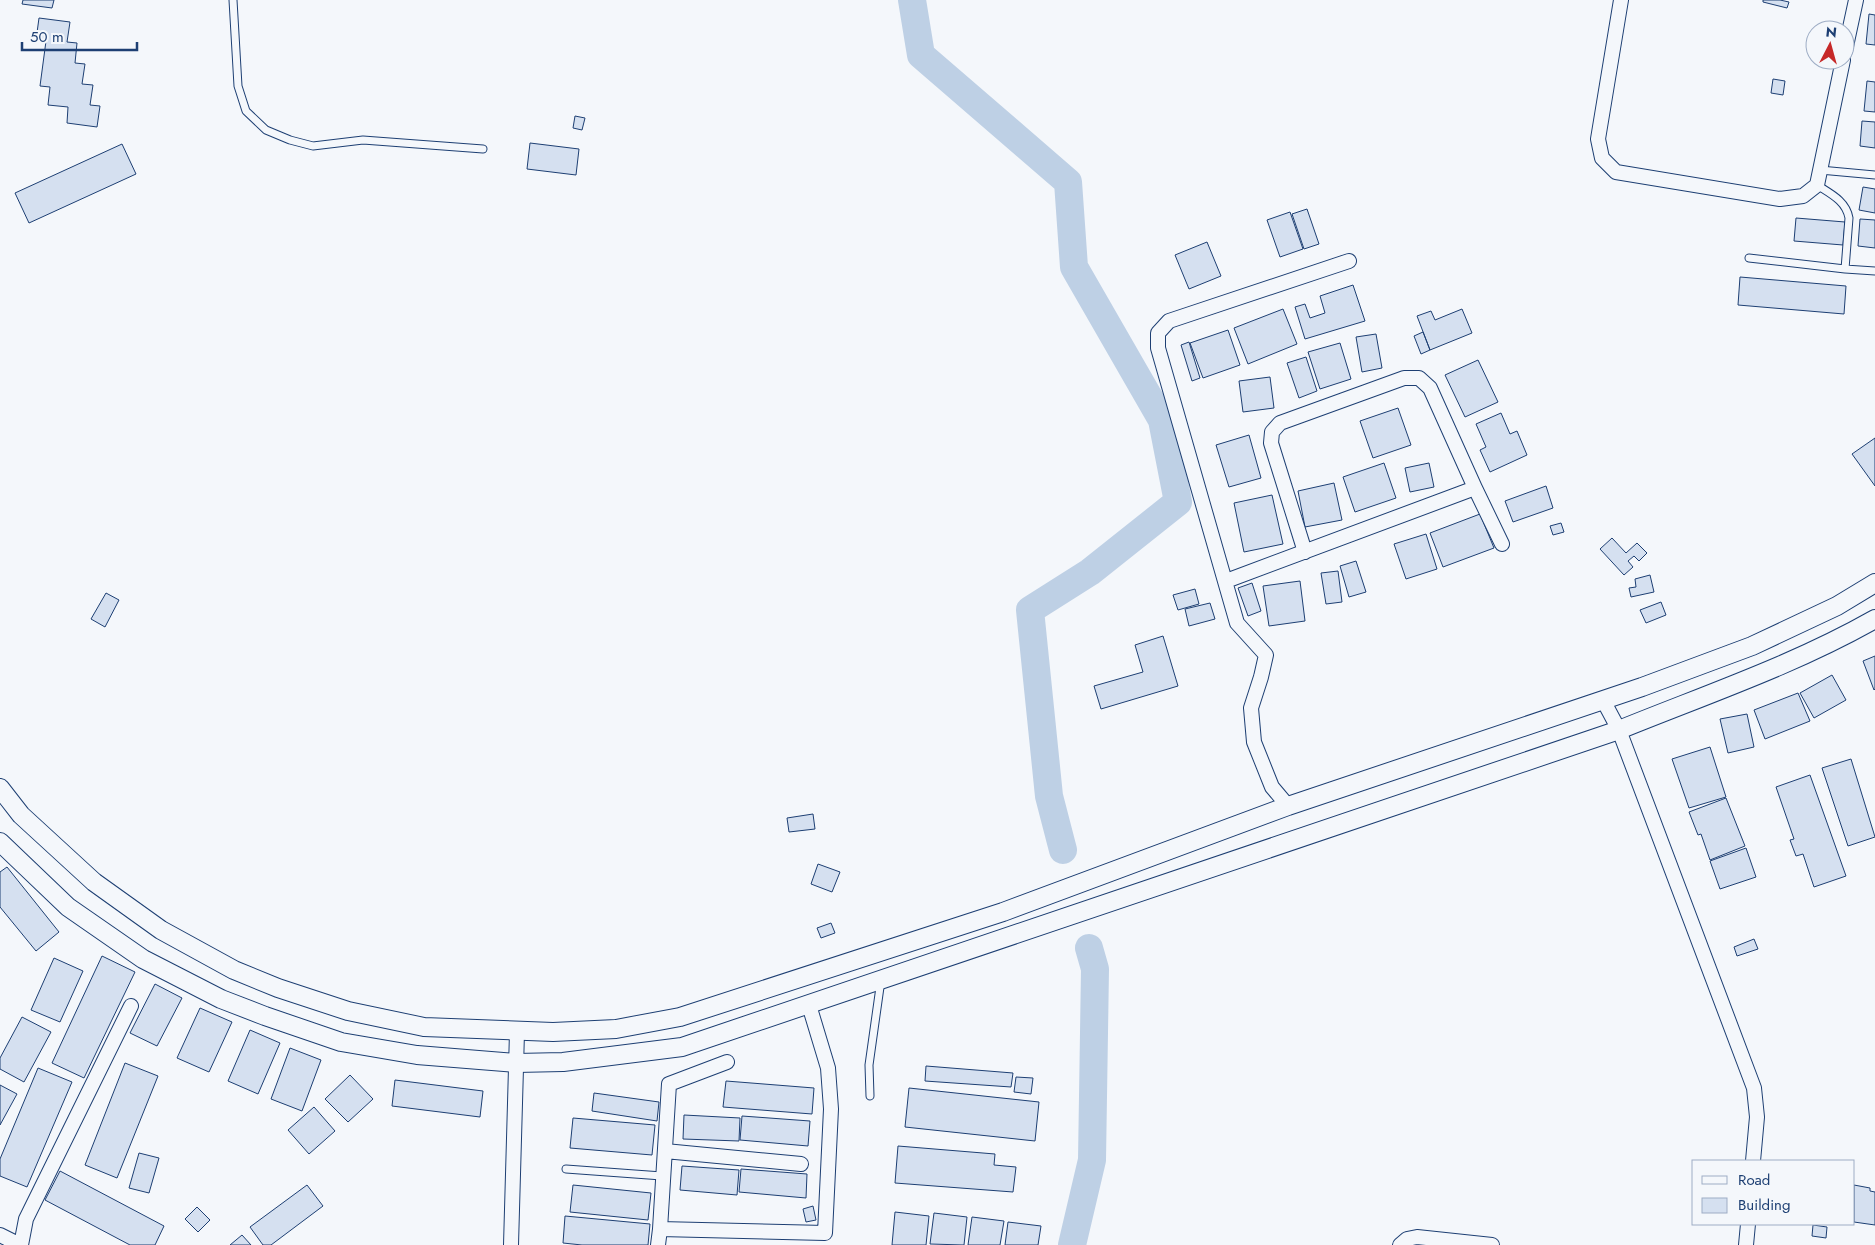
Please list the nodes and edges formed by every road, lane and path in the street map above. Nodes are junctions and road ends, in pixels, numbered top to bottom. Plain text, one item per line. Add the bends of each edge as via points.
1 (233, 0) edge
2 (1621, 0) edge
3 (1856, 0) edge
4 (1852, 20) edge
5 (1841, 70) edge
6 (483, 150) dead end
7 (1820, 170) junction
8 (1875, 175) edge
9 (1817, 185) junction
10 (1749, 258) dead end
11 (1349, 261) dead end
12 (1845, 269) junction
13 (1875, 272) edge
14 (1475, 488) junction
15 (1502, 544) dead end
16 (1305, 552) junction
17 (1226, 581) junction
18 (1875, 583) edge
19 (1875, 619) edge
20 (1603, 700) junction
21 (1618, 730) junction
22 (0, 788) edge
23 (1288, 806) junction
24 (0, 842) edge
25 (881, 980) junction
26 (809, 1005) junction
27 (131, 1006) dead end
28 (517, 1032) junction
29 (727, 1062) dead end
30 (516, 1063) junction
31 (870, 1096) dead end
32 (664, 1151) junction
33 (1753, 1160) edge
34 (801, 1164) dead end
35 (566, 1169) dead end
36 (662, 1176) junction
37 (1748, 1225) edge
38 (660, 1229) junction
39 (0, 1235) edge
40 (827, 1239) edge
41 (20, 1245) edge
42 (511, 1245) edge
43 (658, 1245) edge
44 (1400, 1245) edge
45 (1492, 1245) edge
46 (1746, 1245) edge

1 - 6 lane via 238,86 246,111 266,130 313,146 362,140
2 - 9 street via 1598,139 1602,158 1616,172 1780,198 1803,196
3 - 4 street
5 - 7 street
7 - 8 lane
7 - 9 street
9 - 12 lane via 1839,200 1847,211
10 - 12 lane
11 - 17 street via 1169,321 1158,332 1158,348
12 - 13 lane
14 - 15 street
14 - 16 street
14 - 16 street via 1430,388 1419,378 1404,378 1280,423 1272,432 1270,444
16 - 17 street
17 - 23 street via 1237,623 1266,655 1251,708 1254,742 1272,787
18 - 20 street via 1837,606 1752,646
19 - 21 street via 1765,672
20 - 21 street
20 - 23 street
21 - 25 street
21 - 33 street via 1754,1088 1757,1117
22 - 28 street via 22,815 94,882 161,930 234,970 348,1011 424,1026
23 - 28 street via 1003,912 680,1017 616,1029
24 - 30 street via 68,907 143,959 222,999 341,1042 417,1055
25 - 26 street
25 - 31 lane via 869,1065
26 - 30 street via 682,1048 563,1062
26 - 40 street via 828,1068 831,1109
27 - 41 street via 26,1220
28 - 30 street
29 - 32 street via 669,1084
30 - 42 street
32 - 34 street
32 - 36 street
35 - 36 lane
36 - 38 street
37 - 46 street
38 - 40 street
38 - 43 street
39 - 41 street
44 - 45 street via 1417,1237

